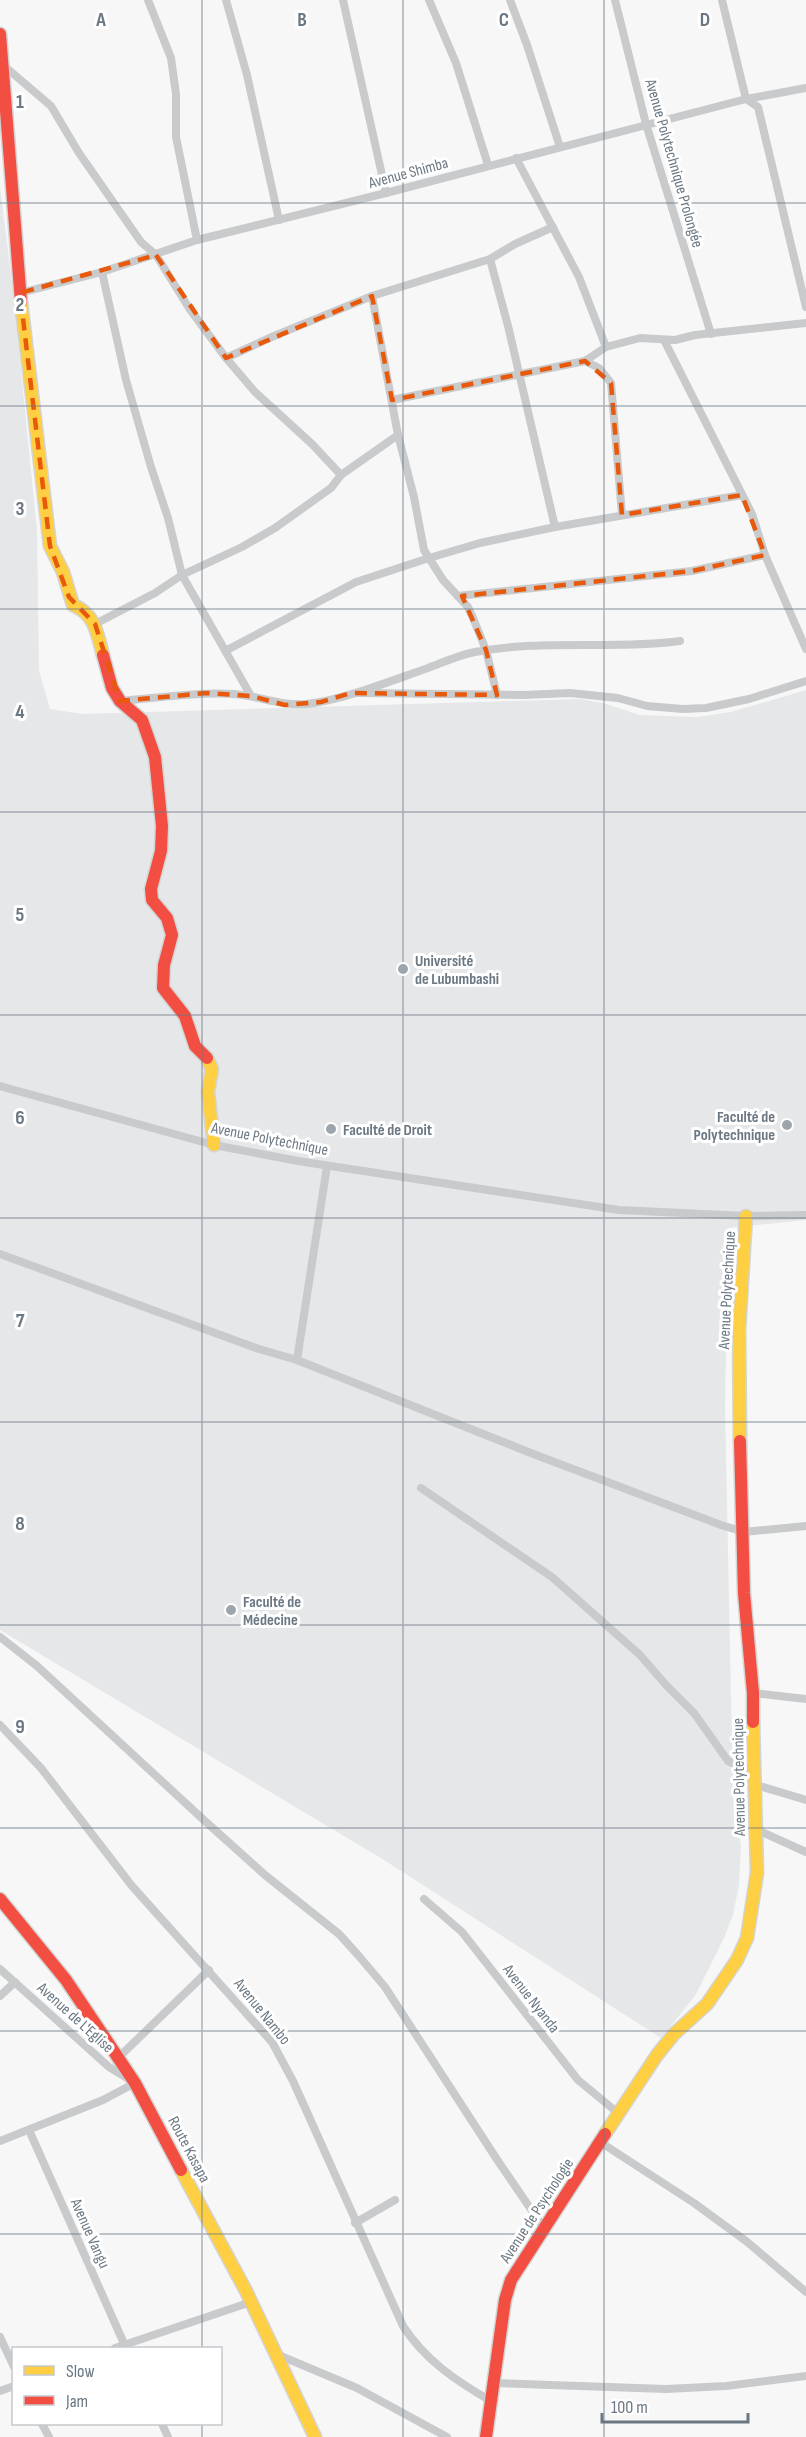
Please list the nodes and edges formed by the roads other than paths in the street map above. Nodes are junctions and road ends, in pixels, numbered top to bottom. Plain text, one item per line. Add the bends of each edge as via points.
1 (148, 0) edge
2 (226, 0) edge
3 (343, 0) edge
4 (429, 0) edge
5 (510, 0) edge
6 (615, 0) edge
7 (722, 0) edge
8 (0, 34) edge
9 (3, 65) junction
10 (806, 88) edge
11 (746, 99) junction
12 (646, 124) junction
13 (560, 147) junction
14 (516, 158) junction
15 (488, 165) junction
16 (386, 194) junction
17 (279, 220) junction
18 (553, 226) junction
19 (197, 240) junction
20 (156, 255) junction
21 (490, 258) junction
22 (102, 272) junction
23 (20, 293) junction
24 (372, 296) junction
25 (806, 307) edge
26 (806, 323) edge
27 (711, 334) junction
28 (664, 340) junction
29 (606, 347) junction
30 (226, 358) junction
31 (585, 361) junction
32 (520, 375) junction
33 (392, 400) junction
34 (398, 435) junction
35 (341, 475) junction
36 (742, 495) junction
37 (622, 515) junction
38 (555, 527) junction
39 (765, 555) junction
40 (429, 558) junction
41 (182, 575) junction
42 (458, 596) junction
43 (95, 624) junction
44 (680, 641) dead end
45 (806, 649) edge
46 (227, 650) junction
47 (486, 650) junction
48 (806, 681) edge
49 (351, 693) junction
50 (497, 695) junction
51 (251, 696) junction
52 (120, 701) junction
53 (0, 1086) edge
54 (214, 1145) junction
55 (327, 1166) junction
56 (806, 1215) edge
57 (746, 1216) junction
58 (0, 1254) edge
59 (297, 1360) junction
60 (421, 1488) dead end
61 (806, 1526) edge
62 (744, 1532) junction
63 (0, 1637) edge
64 (753, 1693) junction
65 (806, 1699) edge
66 (0, 1725) edge
67 (753, 1778) junction
68 (806, 1800) edge
69 (755, 1829) junction
70 (806, 1852) edge
71 (0, 1899) edge
72 (424, 1899) dead end
73 (0, 1969) edge
74 (209, 1970) junction
75 (15, 1982) junction
76 (0, 1996) edge
77 (657, 2055) joint
78 (119, 2057) junction
79 (135, 2082) junction
80 (618, 2113) junction
81 (29, 2130) junction
82 (0, 2141) edge
83 (600, 2142) junction
84 (395, 2200) dead end
85 (355, 2223) junction
86 (543, 2227) junction
87 (806, 2292) edge
88 (251, 2302) junction
89 (0, 2337) edge
90 (125, 2347) edge
91 (276, 2354) junction
92 (12, 2363) edge
93 (806, 2376) edge
94 (494, 2383) junction
95 (491, 2401) junction
96 (315, 2437) edge
97 (447, 2437) edge
98 (486, 2437) edge

1 - 19 street via 171,58 177,94 176,137
2 - 17 street via 252,93
3 - 16 street
4 - 15 street via 456,63
5 - 13 street
6 - 12 street, Avenue Polytechnique Prolongée
7 - 11 street
8 - 9 street
9 - 20 street via 51,106 141,242
9 - 23 street
10 - 11 street, Avenue Shimba
11 - 12 street, Avenue Shimba
11 - 25 street via 758,107
12 - 13 street, Avenue Shimba
12 - 27 street, Avenue Polytechnique Prolongée
13 - 14 street, Avenue Shimba
14 - 15 street, Avenue Shimba
14 - 18 street
15 - 16 street, Avenue Shimba
16 - 17 street, Avenue Shimba
17 - 19 street, Avenue Shimba
18 - 21 street
18 - 29 street via 579,277
19 - 20 street, Avenue Shimba
20 - 22 street, Avenue Shimba
20 - 30 street
21 - 24 street
21 - 32 street
22 - 23 street, Avenue Shimba
22 - 41 street via 126,380
23 - 43 street via 50,546 63,572 69,597
24 - 30 street
24 - 33 street
26 - 27 street
27 - 28 street
28 - 29 street via 640,338
28 - 36 street
29 - 31 street
30 - 35 street via 255,392
31 - 32 street
31 - 37 street via 599,368 611,383
32 - 33 street
32 - 38 street
33 - 34 street
34 - 35 street
34 - 40 street
35 - 41 street via 331,488 275,528
36 - 37 street
36 - 39 street via 757,525
37 - 38 street
38 - 40 street
39 - 42 street via 692,571
39 - 45 street
40 - 42 street
40 - 46 street via 357,582
41 - 43 street
41 - 46 street
42 - 47 street via 468,607
43 - 52 street via 110,680
44 - 47 street via 645,646
46 - 51 street
47 - 49 street via 459,655
47 - 50 street
48 - 50 street via 749,699 683,710 570,693
49 - 50 street
49 - 51 street via 321,702 285,705
51 - 52 street via 207,693
52 - 54 street via 142,720 155,756 162,826 152,900 167,918 172,935 163,988 185,1017 195,1046 210,1061 208,1092
53 - 54 street, Avenue Polytechnique
54 - 55 street, Avenue Polytechnique
55 - 57 street, Avenue Polytechnique via 609,1209
55 - 59 street
56 - 57 street
57 - 62 street, Avenue Polytechnique via 739,1330
58 - 59 street
59 - 62 street
60 - 67 street via 552,1577 640,1655 694,1713 728,1761
61 - 62 street
62 - 64 street, Avenue Polytechnique via 746,1626
63 - 86 street via 37,1666 265,1875 339,1934 385,1988
64 - 65 street
64 - 67 street, Avenue Polytechnique
66 - 74 street, Avenue Nambo via 41,1768 132,1886
67 - 68 street
67 - 69 street, Avenue Polytechnique
69 - 70 street
69 - 77 street, Avenue Polytechnique via 757,1873 745,1944 708,2004
71 - 78 street, Route Kasapa via 66,1980
72 - 80 street, Avenue Nyanda via 462,1932 578,2080
73 - 75 street, Avenue de L'Eglise
74 - 78 street
74 - 85 street, Avenue Nambo via 272,2042
75 - 76 street
75 - 79 street, Avenue de L'Eglise via 109,2067
77 - 80 street, Avenue de Psychologie
78 - 79 street, Route Kasapa
79 - 81 street via 103,2100
79 - 88 street, Route Kasapa
80 - 83 street, Avenue de Psychologie
81 - 82 street
81 - 90 street, Avenue Vangu
83 - 86 street, Avenue de Psychologie
83 - 87 street via 694,2203
84 - 85 street
85 - 95 street, Avenue Nambo via 416,2346 460,2383
86 - 94 street, Avenue de Psychologie via 511,2280
88 - 90 street
88 - 91 street, Route Kasapa
89 - 92 street
91 - 96 street, Route Kasapa
91 - 97 street via 357,2388
93 - 94 street via 666,2389
94 - 95 street, Avenue de Psychologie
95 - 98 street, Avenue de Psychologie

